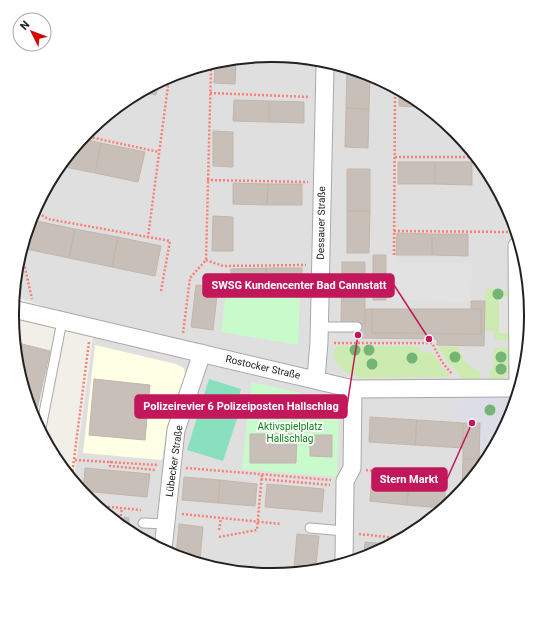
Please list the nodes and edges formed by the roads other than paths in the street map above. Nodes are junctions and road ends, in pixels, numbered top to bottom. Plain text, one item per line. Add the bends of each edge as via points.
1 (325, 68) edge
2 (517, 258) edge
3 (19, 310) edge
4 (62, 320) junction
5 (357, 327) dead end
6 (319, 335) junction
7 (202, 353) junction
8 (518, 368) edge
9 (316, 379) junction
10 (353, 388) junction
11 (513, 388) edge
12 (42, 421) edge
13 (166, 519) junction
14 (143, 523) dead end
15 (310, 528) dead end
16 (344, 532) junction
17 (164, 543) edge
18 (344, 557) edge

1 - 6 street, Dessauer Straße
2 - 8 street
3 - 4 street, Rostocker Straße
4 - 7 street, Rostocker Straße
4 - 12 lane
5 - 6 lane
6 - 9 street, Dessauer Straße
7 - 9 street, Rostocker Straße
7 - 13 street, Lübecker Straße via 176,430
9 - 10 street, Rostocker Straße
10 - 11 street, Rostocker Straße
10 - 16 street
13 - 14 lane
13 - 17 street, Lübecker Straße
15 - 16 lane
16 - 18 street

